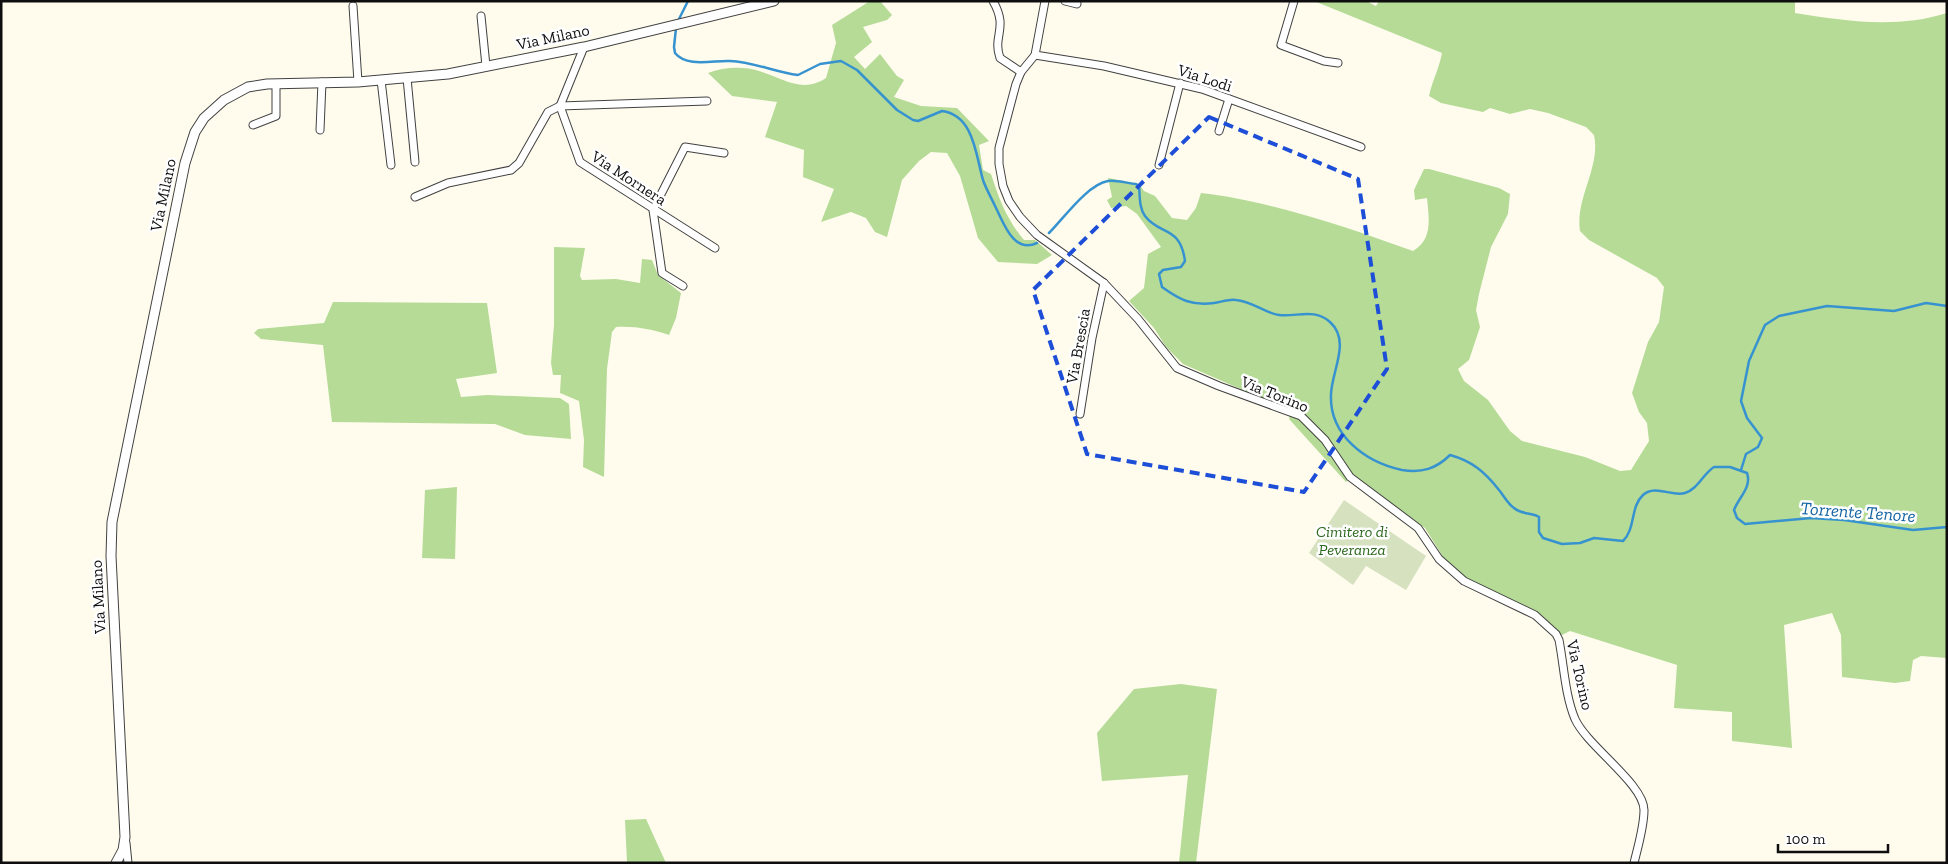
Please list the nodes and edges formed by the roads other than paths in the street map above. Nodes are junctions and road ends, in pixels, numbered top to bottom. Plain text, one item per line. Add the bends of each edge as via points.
1 (774, 1) edge
2 (993, 1) edge
3 (1045, 1) edge
4 (1065, 1) edge
5 (1294, 1) edge
6 (1078, 4) dead end
7 (352, 6) dead end
8 (481, 16) dead end
9 (584, 47) junction
10 (1035, 55) junction
11 (1338, 63) dead end
12 (486, 66) junction
13 (1021, 72) junction
14 (407, 78) junction
15 (381, 80) junction
16 (322, 82) junction
17 (358, 82) junction
18 (1180, 83) junction
19 (276, 84) junction
20 (1229, 99) junction
21 (707, 101) dead end
22 (560, 106) junction
23 (253, 124) dead end
24 (320, 130) dead end
25 (1220, 131) dead end
26 (1361, 147) dead end
27 (724, 153) dead end
28 (415, 162) dead end
29 (391, 164) dead end
30 (1159, 166) dead end
31 (415, 197) dead end
32 (652, 210) junction
33 (715, 248) dead end
34 (1104, 284) junction
35 (683, 286) dead end
36 (1080, 414) dead end
37 (125, 837) junction
38 (117, 862) edge
39 (128, 863) edge
40 (1634, 863) edge

1 - 9 street, Via Milano
2 - 13 street via 1001,16 1000,58
3 - 10 street
4 - 6 street
5 - 11 street via 1281,45
7 - 17 street
8 - 12 street
9 - 12 street, Via Milano
9 - 22 street
10 - 13 street
10 - 18 street, Via Lodi
12 - 14 street, Via Milano
13 - 34 street, Via Torino via 999,148 1001,174 1009,201 1037,235
14 - 15 street, Via Milano
14 - 28 street
15 - 17 street, Via Milano
15 - 29 street
16 - 17 street, Via Milano
16 - 19 street, Via Milano
16 - 24 street
18 - 20 street, Via Lodi
18 - 30 street
19 - 23 street via 276,116
19 - 37 street, Via Milano via 248,88 228,97 204,118 195,132 185,163 119,484 112,522 111,556
20 - 25 street
20 - 26 street, Via Lodi
21 - 22 street
22 - 31 street via 548,112 519,163 511,170 448,183
22 - 32 street, Via Mornera via 580,162
27 - 32 street via 685,148
32 - 33 street, Via Mornera
32 - 35 street via 662,272
34 - 36 street, Via Brescia
34 - 40 street, Via Torino via 1138,319 1177,368 1301,416 1325,440 1350,477 1418,528 1439,559 1464,581 1519,606 1546,624 1559,640 1572,709 1580,728 1640,796 1644,809
37 - 38 street, Via Milano
37 - 39 street

